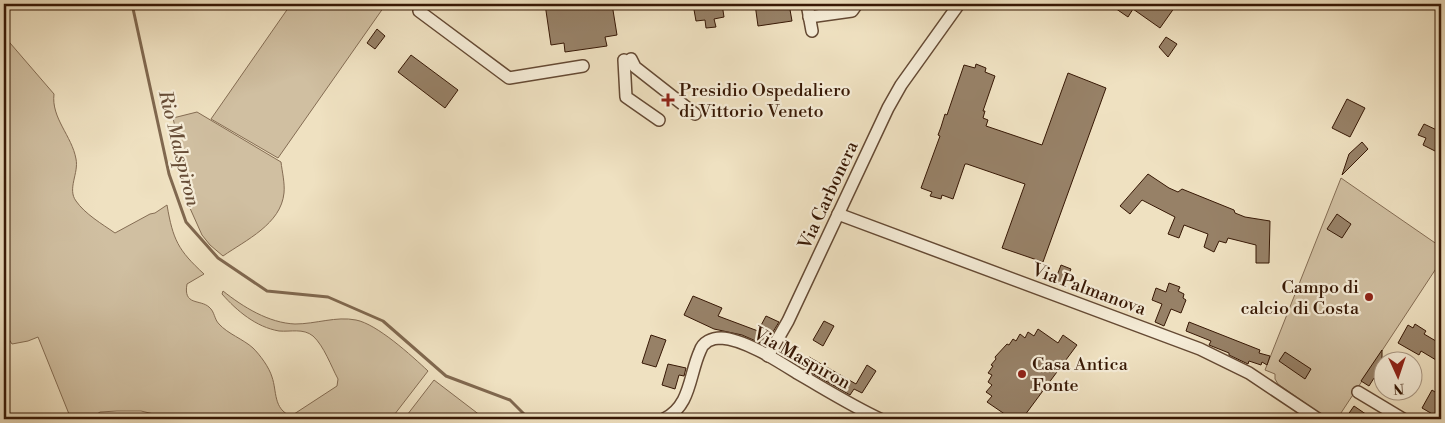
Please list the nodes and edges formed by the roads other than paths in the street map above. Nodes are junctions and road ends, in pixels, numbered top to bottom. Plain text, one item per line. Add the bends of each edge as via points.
1 (807, 4) edge
2 (857, 4) edge
3 (958, 4) edge
4 (419, 10) dead end
5 (809, 16) junction
6 (812, 31) dead end
7 (583, 66) dead end
8 (695, 114) dead end
9 (659, 120) dead end
10 (838, 214) junction
11 (768, 356) junction
12 (1358, 392) dead end
13 (664, 419) edge
14 (880, 419) edge
15 (1318, 419) edge
16 (1403, 419) edge

1 - 5 street
2 - 5 street via 852,11
3 - 10 street, Via Carbonera via 901,85
4 - 7 street via 509,78
5 - 6 street
8 - 9 street via 627,60 626,97
10 - 11 street, Via Carbonera
10 - 15 street, Via Palmanova via 1200,349 1249,373
11 - 13 street, Via Maspiron via 731,340 708,341 700,350 681,405
11 - 14 street, Via Maspiron
12 - 16 street

